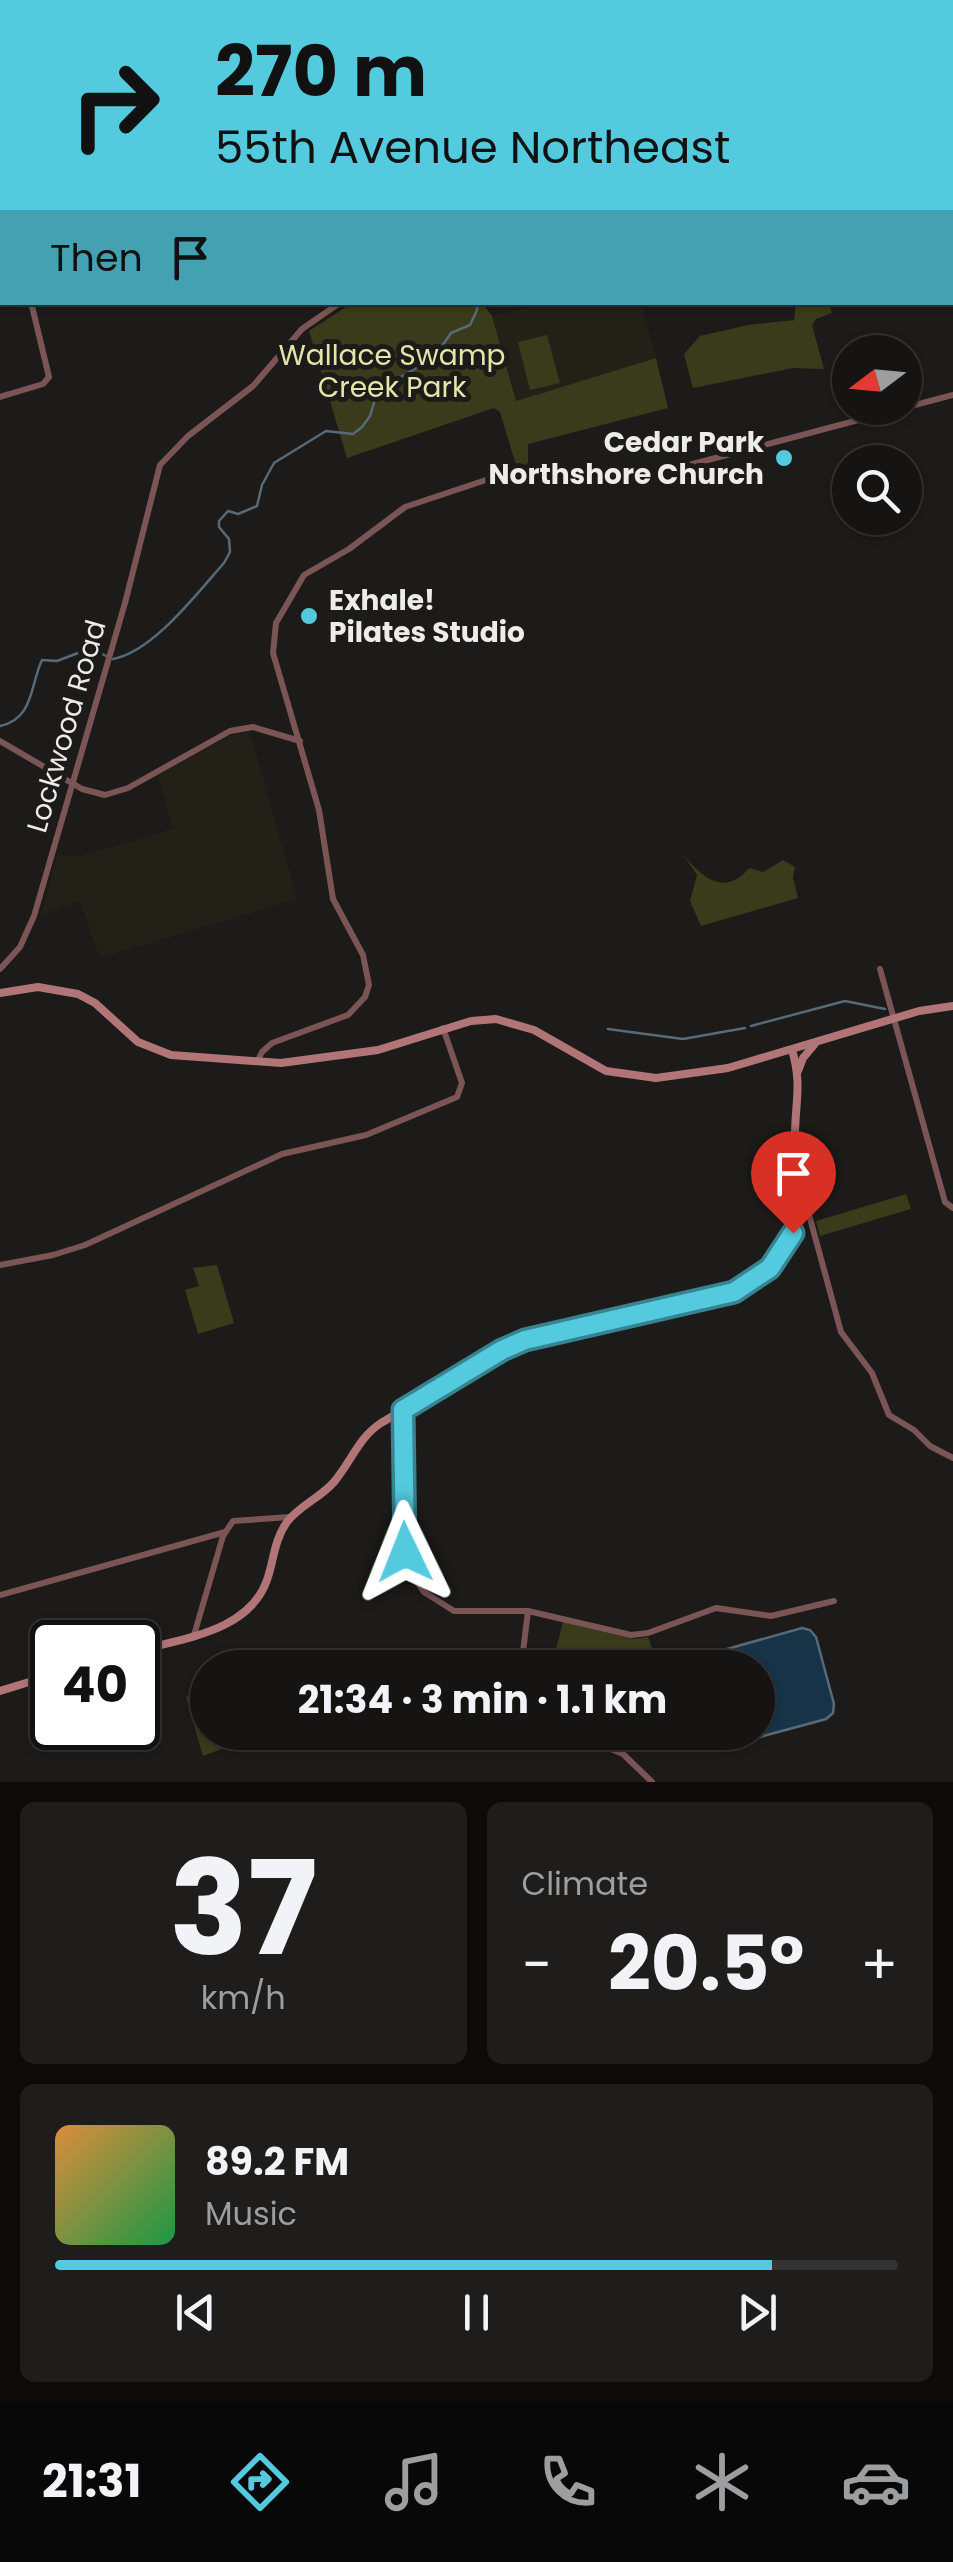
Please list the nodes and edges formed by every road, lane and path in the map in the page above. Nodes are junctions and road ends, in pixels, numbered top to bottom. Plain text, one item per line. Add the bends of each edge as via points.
1 (32, 305) edge
2 (337, 305) edge
3 (953, 395) edge
4 (0, 397) edge
5 (0, 741) edge
6 (300, 741) junction
7 (73, 785) junction
8 (0, 969) edge
9 (880, 969) dead end
10 (0, 993) edge
11 (953, 1006) edge
12 (893, 1018) junction
13 (443, 1028) junction
14 (817, 1042) junction
15 (792, 1050) junction
16 (257, 1064) junction
17 (798, 1071) junction
18 (801, 1184) junction
19 (953, 1208) edge
20 (810, 1219) junction
21 (797, 1220) junction
22 (0, 1265) edge
23 (403, 1410) junction
24 (953, 1458) edge
25 (290, 1518) junction
26 (225, 1532) junction
27 (0, 1595) edge
28 (834, 1601) dead end
29 (528, 1611) junction
30 (194, 1635) junction
31 (160, 1644) edge
32 (523, 1650) edge
33 (30, 1681) edge
34 (0, 1690) edge
35 (614, 1750) edge
36 (652, 1782) edge

1 - 4 street via 48,379
2 - 7 street, Lockwood Road via 302,329 253,386 166,456
3 - 6 street via 655,474 528,469 405,507 314,567 276,623 277,669
5 - 7 street
6 - 7 street via 242,728 112,794
6 - 16 street via 333,899 370,977 366,997 341,1018 272,1042
7 - 8 street, Lockwood Road via 30,927
9 - 12 street
10 - 16 main road via 38,987 72,992 154,1050
11 - 12 main road
12 - 14 main road
12 - 19 street via 945,1202
13 - 15 main road via 480,1019 512,1022 606,1071 656,1078
13 - 16 main road via 363,1052
13 - 22 street via 462,1088 457,1097 381,1129 296,1150 102,1238
14 - 15 main road
14 - 17 main road
15 - 17 main road
17 - 18 main road
18 - 20 street
18 - 21 main road
20 - 21 street
20 - 24 street via 839,1328 872,1373 886,1412
21 - 23 main road via 774,1262 743,1288 525,1340
23 - 25 main road via 369,1432 332,1484
23 - 29 street via 404,1536 408,1564 424,1592 454,1612
25 - 26 street via 233,1521
25 - 30 main road via 266,1583 250,1606 232,1621
26 - 27 street
26 - 30 street
28 - 29 street via 771,1616 716,1608 631,1635
29 - 32 street
30 - 31 main road
33 - 34 main road
35 - 36 street

